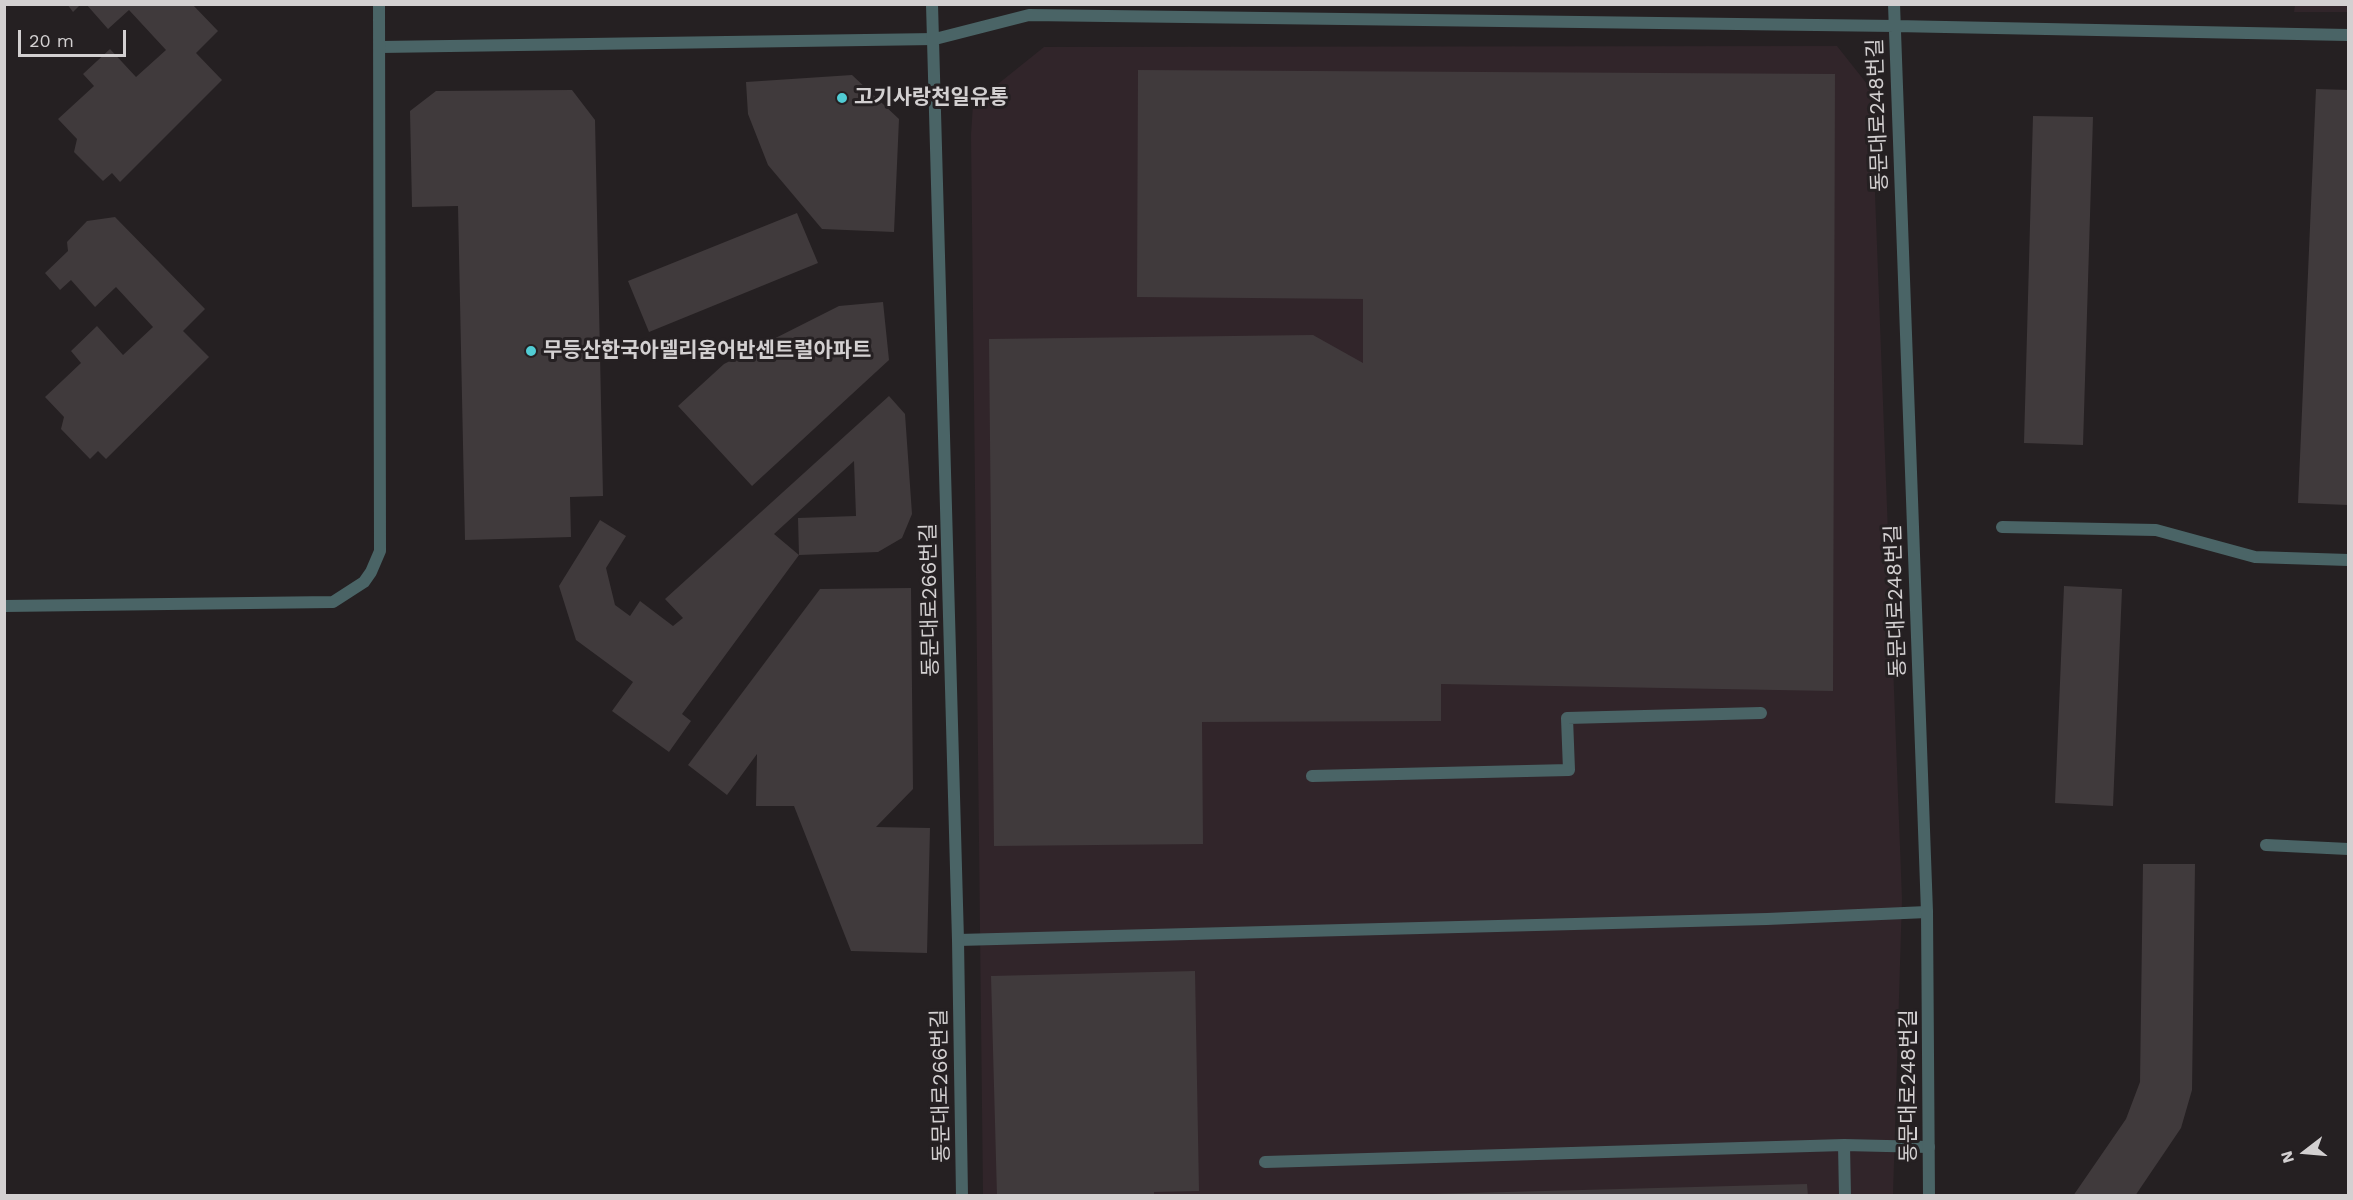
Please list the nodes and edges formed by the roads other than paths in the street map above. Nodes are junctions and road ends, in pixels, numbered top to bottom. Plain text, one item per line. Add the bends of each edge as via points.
1 (378, 4) edge
2 (932, 4) edge
3 (1894, 4) edge
4 (1894, 26) junction
5 (2349, 35) edge
6 (935, 39) junction
7 (380, 47) junction
8 (2002, 527) dead end
9 (2349, 560) edge
10 (4, 606) edge
11 (1761, 713) dead end
12 (1312, 776) dead end
13 (2266, 845) dead end
14 (2349, 849) edge
15 (1927, 912) junction
16 (958, 940) junction
17 (1844, 1145) junction
18 (1929, 1147) junction
19 (1265, 1162) dead end
20 (962, 1196) edge
21 (1845, 1196) edge
22 (1929, 1196) edge

1 - 7 street
2 - 6 street, 동문대로266번길
3 - 4 street, 동문대로248번길
4 - 5 street
4 - 6 street via 1029,15
4 - 15 street, 동문대로248번길
6 - 7 street
6 - 16 street, 동문대로266번길
7 - 10 street via 380,551 371,572 364,582 333,602
8 - 9 street via 2156,530 2255,557
11 - 12 street via 1567,718 1569,770
13 - 14 street
15 - 16 street
15 - 18 street, 동문대로248번길
16 - 20 street, 동문대로266번길
17 - 18 street
17 - 19 street
17 - 21 street
18 - 22 street, 동문대로248번길

